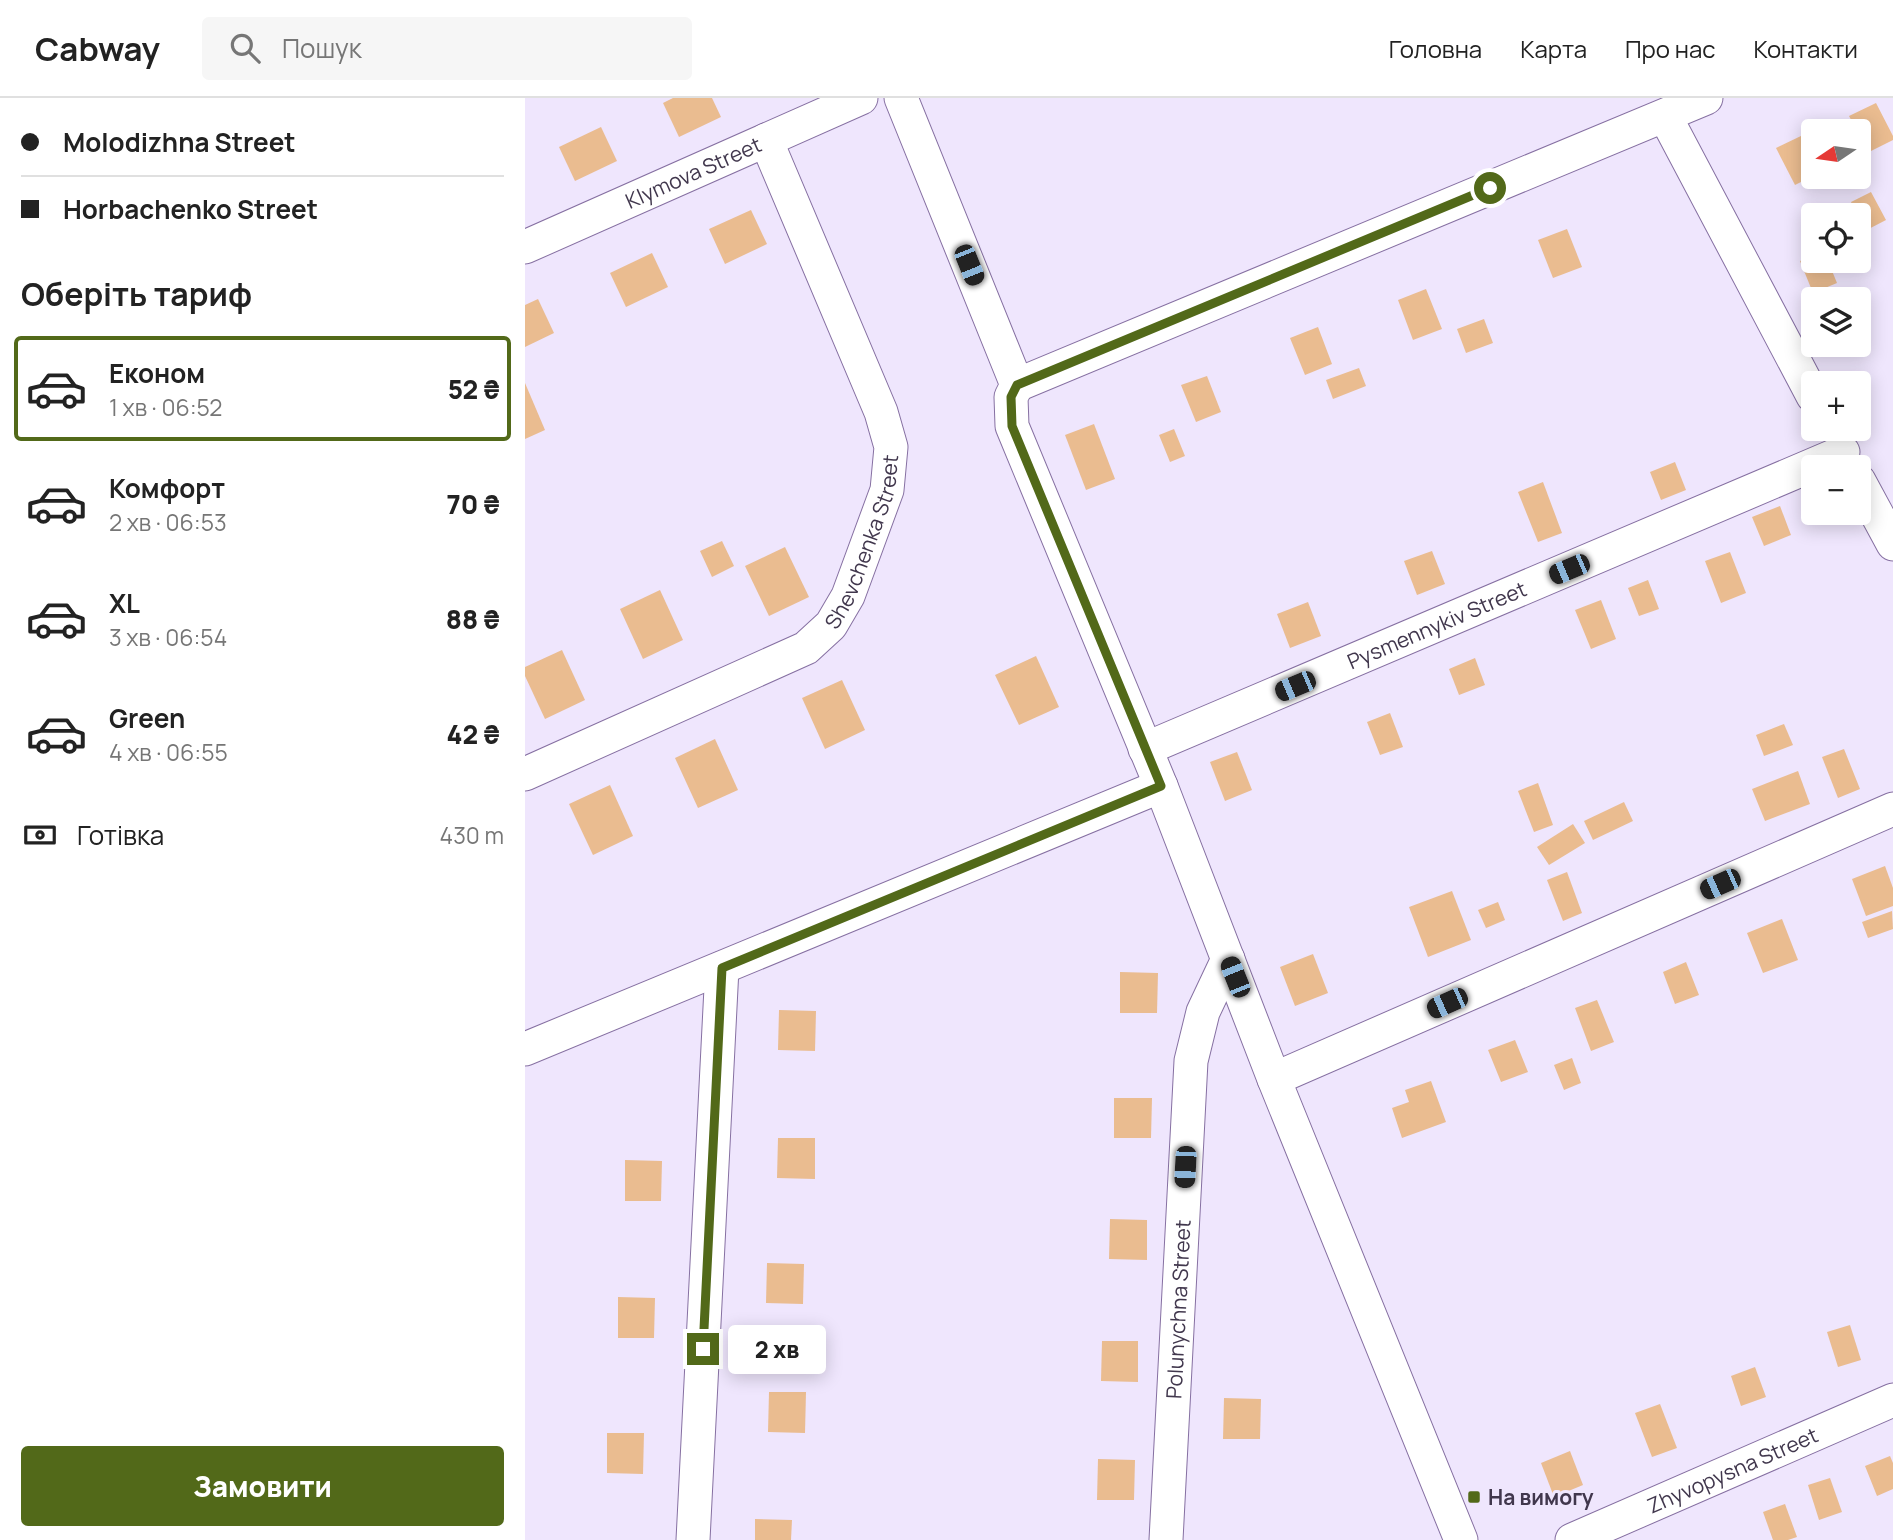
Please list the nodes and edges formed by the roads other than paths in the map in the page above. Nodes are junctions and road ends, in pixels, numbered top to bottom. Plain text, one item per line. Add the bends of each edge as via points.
1 (861, 98) edge
2 (901, 98) edge
3 (1706, 98) edge
4 (1665, 116) junction
5 (766, 140) junction
6 (525, 247) edge
7 (1801, 373) edge
8 (1017, 385) junction
9 (1842, 449) edge
10 (1871, 503) edge
11 (1893, 544) edge
12 (1145, 750) junction
13 (525, 774) edge
14 (1161, 786) junction
15 (1893, 809) edge
16 (1228, 960) junction
17 (722, 968) junction
18 (525, 1049) edge
19 (1274, 1079) junction
20 (1893, 1400) edge
21 (693, 1540) edge
22 (1165, 1540) edge
23 (1461, 1540) edge
24 (1572, 1540) edge

1 - 5 street, Klymova Street
2 - 8 street
3 - 4 street
4 - 7 street
4 - 8 street
5 - 6 street, Klymova Street
5 - 13 street, Shevchenka Street via 881,412 891,447 887,490 848,596 831,625 806,648
8 - 12 street via 1011,397 1012,426
9 - 12 street, Pysmennykiv Street
10 - 11 street
12 - 14 street
14 - 16 street
14 - 17 street
15 - 19 street
16 - 19 street
16 - 22 street, Polunychna Street via 1203,1012 1191,1061
17 - 18 street
17 - 21 street
19 - 23 street
20 - 24 street, Zhyvopysna Street

